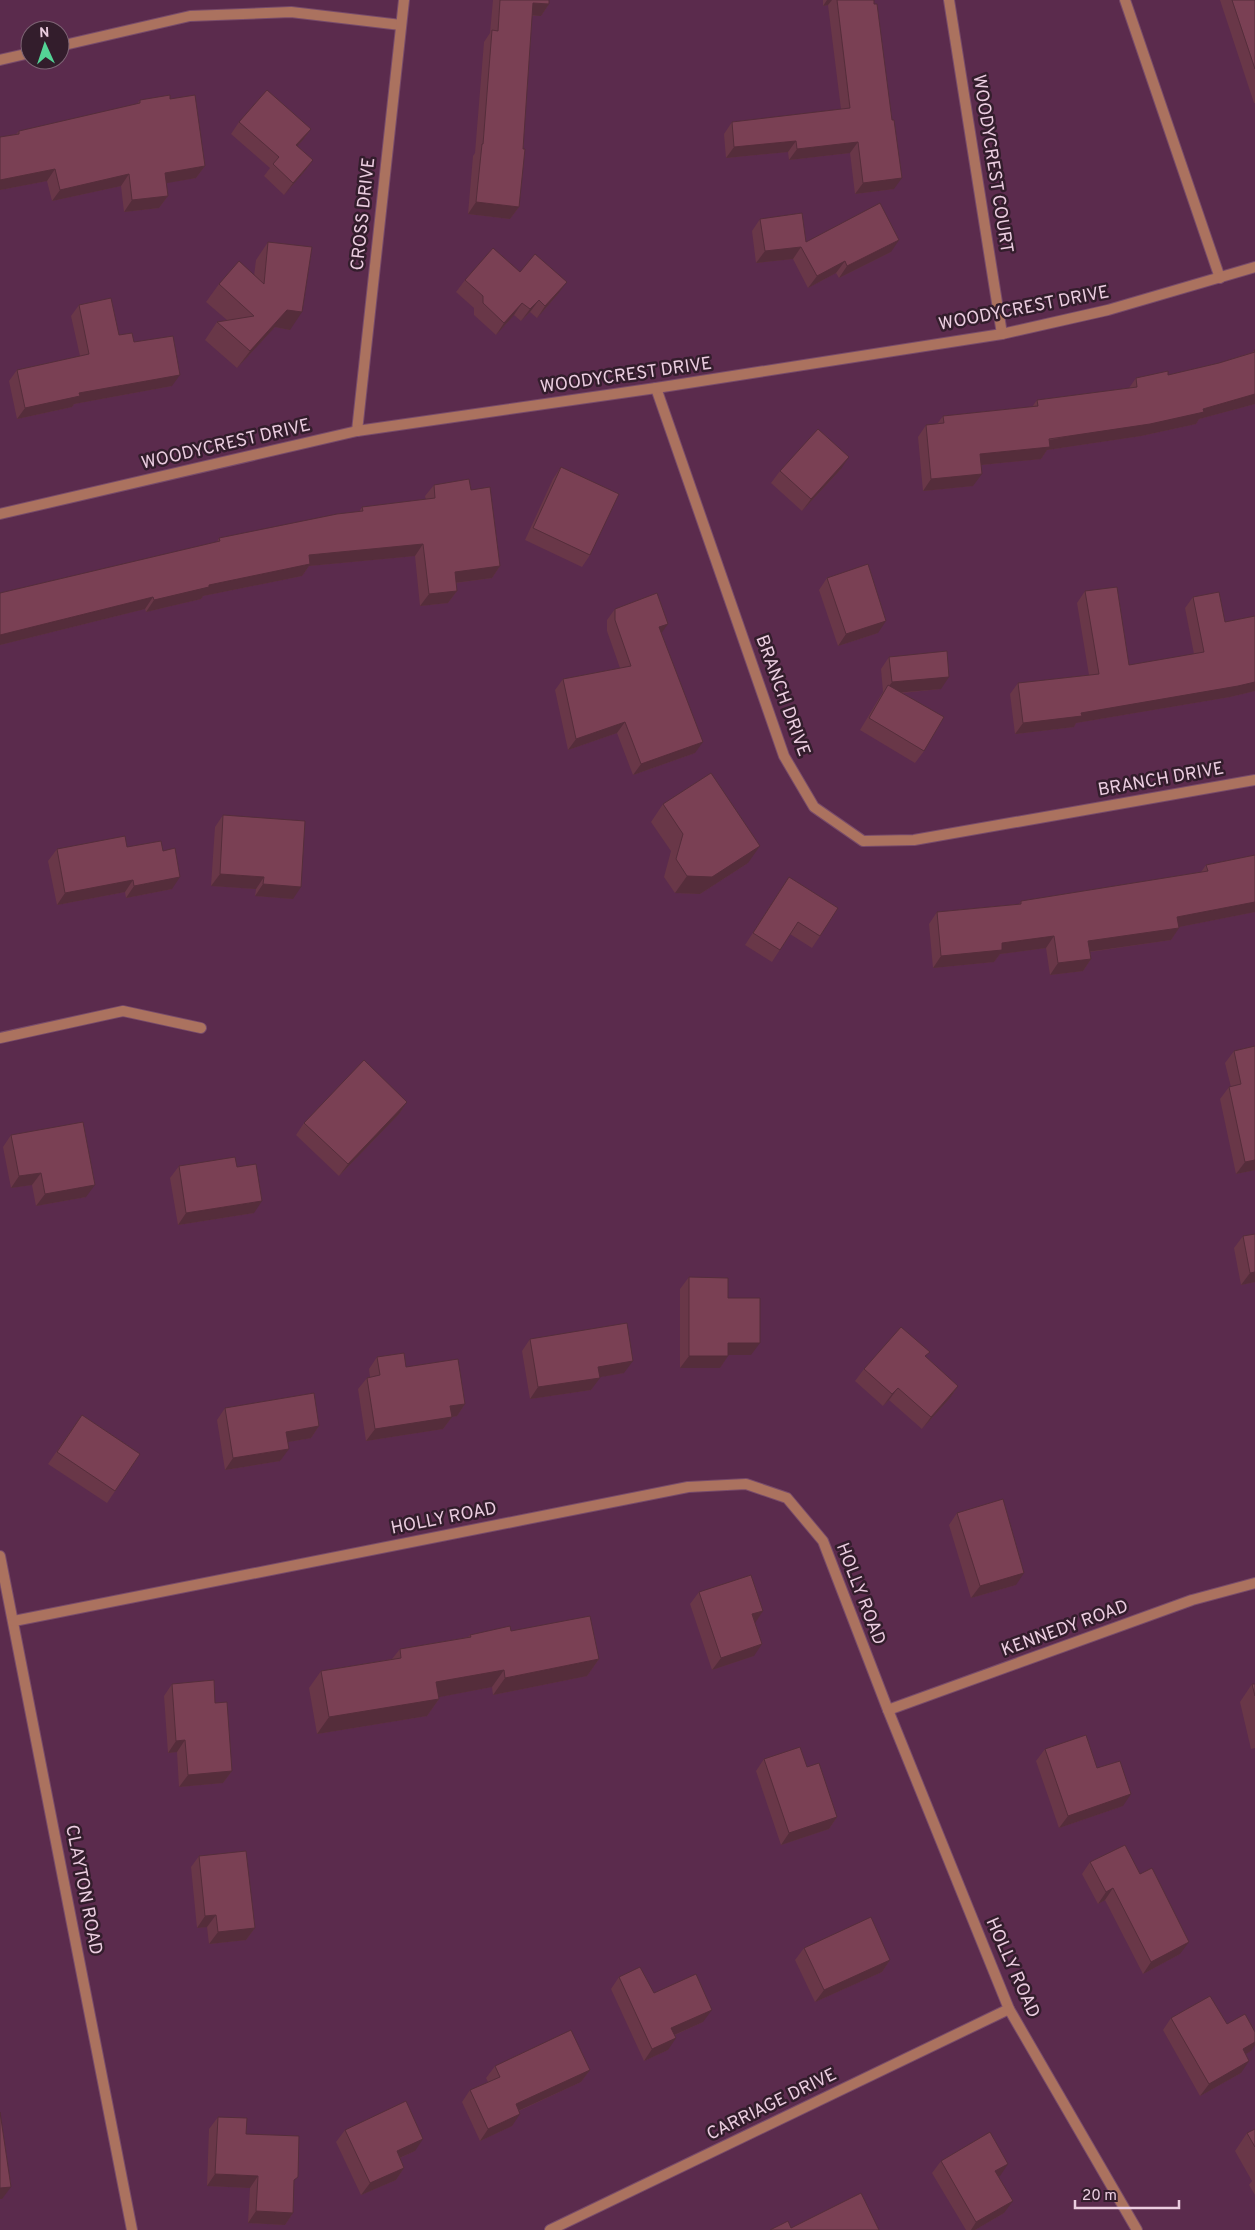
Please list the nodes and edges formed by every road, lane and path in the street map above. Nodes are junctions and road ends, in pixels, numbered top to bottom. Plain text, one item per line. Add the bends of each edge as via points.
1 (404, 0) edge
2 (949, 0) edge
3 (1125, 0) edge
4 (401, 25) junction
5 (70, 44) edge
6 (20, 55) edge
7 (0, 60) edge
8 (1255, 267) edge
9 (1220, 278) junction
10 (1002, 334) junction
11 (656, 388) junction
12 (357, 431) junction
13 (0, 514) edge
14 (1255, 780) edge
15 (201, 1028) dead end
16 (0, 1038) edge
17 (0, 1556) edge
18 (1255, 1583) edge
19 (14, 1622) junction
20 (888, 1710) junction
21 (1008, 2009) junction
22 (132, 2230) edge
23 (550, 2230) edge
24 (1137, 2230) edge

1 - 4 street, CROSS DRIVE
2 - 10 street, WOODYCREST COURT
3 - 9 street
4 - 5 street via 291,12 190,16
4 - 12 street, CROSS DRIVE
6 - 7 street
8 - 9 street, WOODYCREST DRIVE
9 - 10 street, WOODYCREST DRIVE via 1108,310
10 - 11 street, WOODYCREST DRIVE
11 - 12 street, WOODYCREST DRIVE
11 - 14 street, BRANCH DRIVE via 784,756 814,807 863,841 914,840
12 - 13 street, WOODYCREST DRIVE
15 - 16 street via 123,1011
17 - 19 street, CLAYTON ROAD
18 - 20 street, KENNEDY ROAD via 1192,1600
19 - 20 street, HOLLY ROAD via 688,1487 746,1484 787,1498 823,1541
19 - 22 street, CLAYTON ROAD
20 - 21 street, HOLLY ROAD
21 - 23 street, CARRIAGE DRIVE
21 - 24 street, HOLLY ROAD

